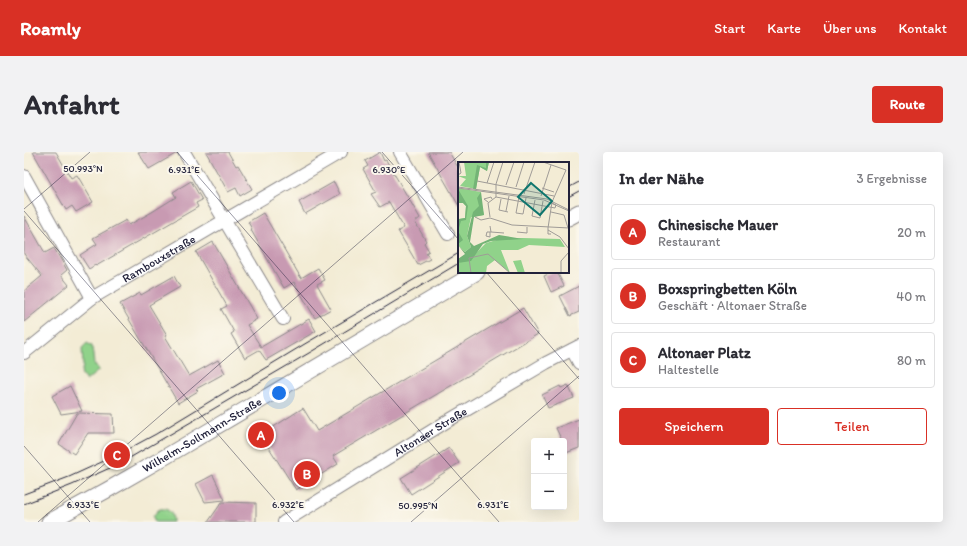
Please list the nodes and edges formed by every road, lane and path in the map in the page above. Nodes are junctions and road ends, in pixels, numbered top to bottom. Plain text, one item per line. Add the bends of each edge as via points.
1 (184, 152) edge
2 (341, 152) edge
3 (400, 152) edge
4 (24, 176) edge
5 (579, 212) edge
6 (569, 217) edge
7 (225, 220) junction
8 (448, 234) dead end
9 (475, 273) edge
10 (92, 298) junction
11 (283, 319) dead end
12 (575, 348) edge
13 (24, 353) edge
14 (579, 363) edge
15 (298, 519) edge
16 (49, 522) edge
17 (284, 522) edge

1 - 7 street
2 - 7 street, Rambouxstraße
3 - 8 street
4 - 10 street
5 - 6 street
7 - 10 street, Rambouxstraße
7 - 11 street
9 - 16 street, Wilhelm-Sollmann-Straße via 150,466
10 - 13 street, Rambouxstraße
12 - 14 street
12 - 15 street, Altonaer Straße via 367,470
15 - 17 street, Altonaer Straße

